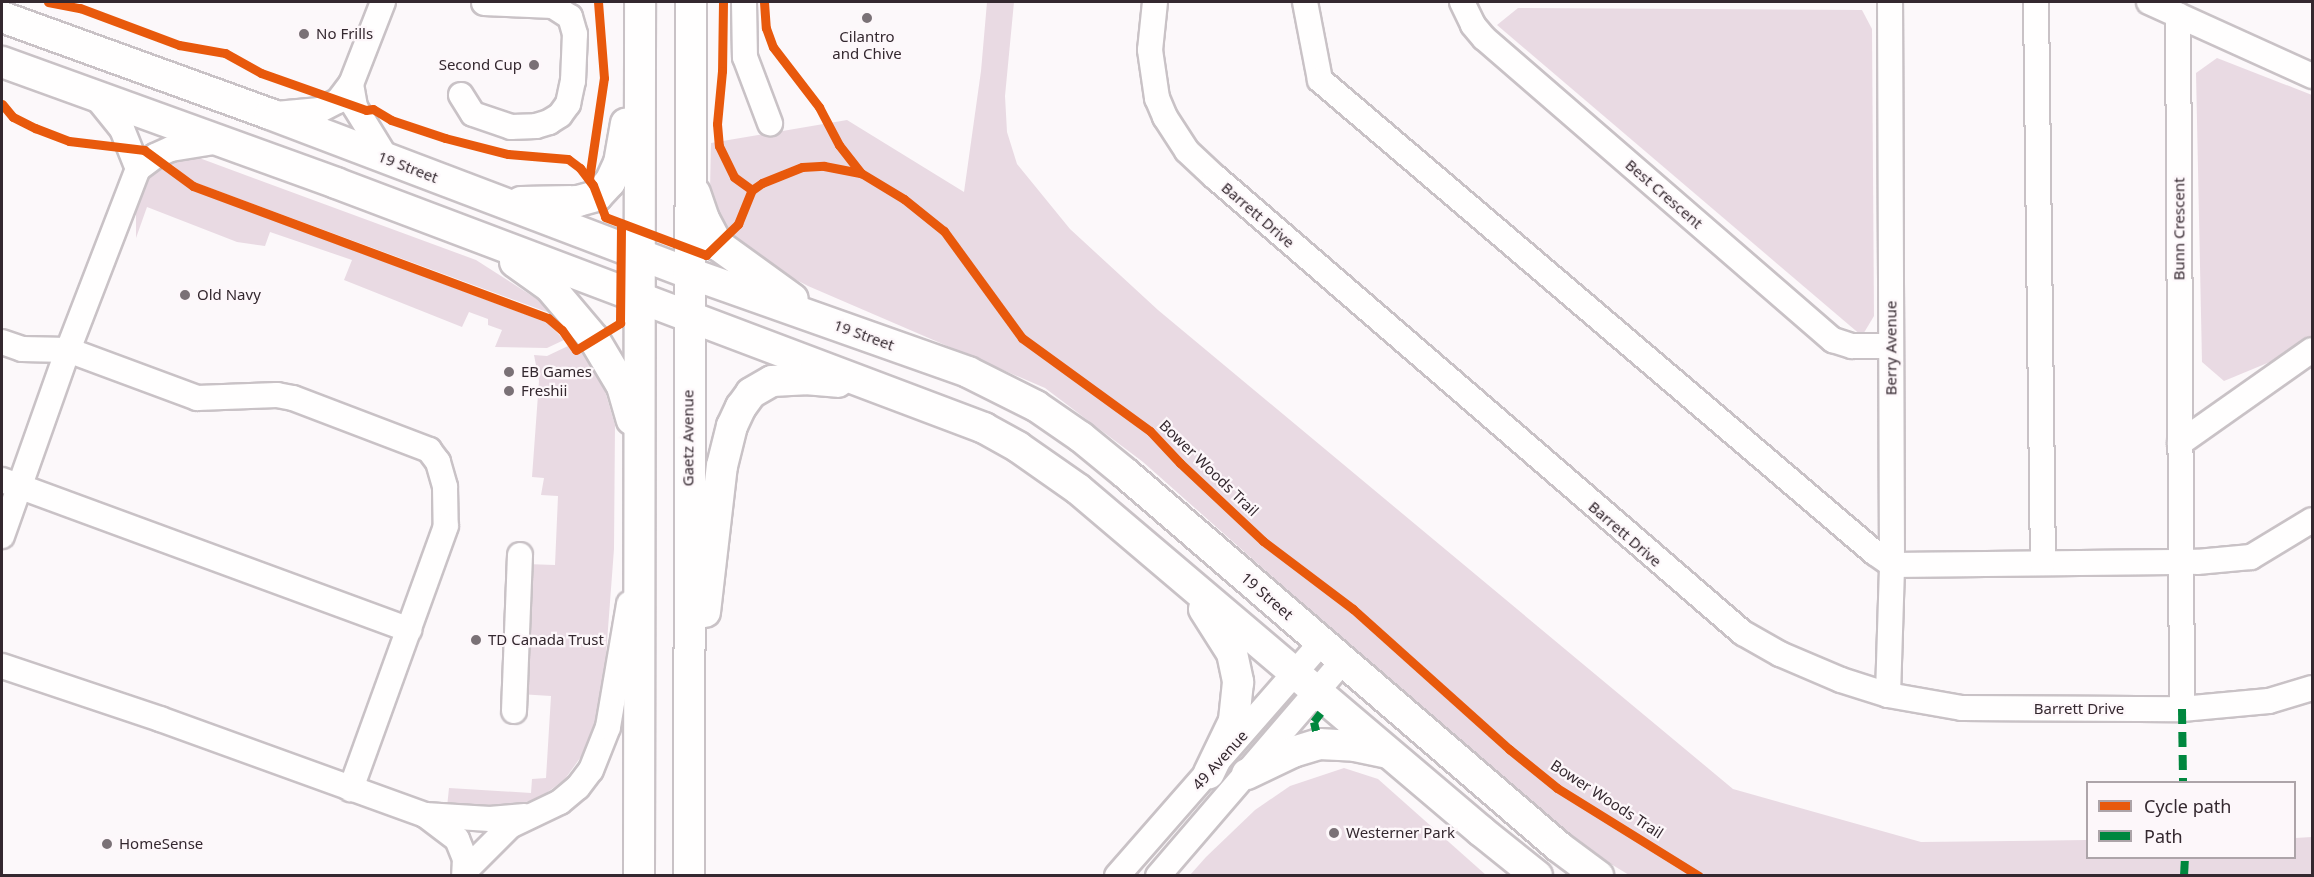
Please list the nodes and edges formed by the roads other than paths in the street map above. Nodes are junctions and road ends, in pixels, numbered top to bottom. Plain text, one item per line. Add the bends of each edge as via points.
1 (383, 2) edge
2 (640, 2) edge
3 (691, 2) edge
4 (744, 2) edge
5 (1155, 2) edge
6 (1305, 2) edge
7 (1462, 2) edge
8 (1890, 2) edge
9 (2036, 2) edge
10 (2149, 2) edge
11 (484, 3) edge
12 (2178, 15) junction
13 (2, 17) edge
14 (2, 62) edge
15 (639, 62) junction
16 (2313, 76) edge
17 (351, 84) junction
18 (461, 95) dead end
19 (96, 97) junction
20 (270, 114) junction
21 (770, 123) dead end
22 (220, 141) junction
23 (387, 159) junction
24 (138, 169) junction
25 (690, 180) junction
26 (501, 202) junction
27 (479, 236) junction
28 (640, 254) junction
29 (689, 273) junction
30 (640, 298) junction
31 (688, 316) junction
32 (823, 320) junction
33 (2, 342) edge
34 (1891, 346) junction
35 (68, 350) junction
36 (2313, 350) edge
37 (878, 386) junction
38 (2180, 443) junction
39 (640, 446) junction
40 (10, 483) edge
41 (2313, 520) edge
42 (640, 530) junction
43 (2, 536) edge
44 (520, 555) dead end
45 (2181, 562) junction
46 (2043, 563) junction
47 (1892, 565) junction
48 (1180, 574) junction
49 (409, 630) junction
50 (1332, 652) junction
51 (2, 666) edge
52 (1306, 682) junction
53 (2313, 688) edge
54 (1888, 695) junction
55 (2182, 709) junction
56 (514, 711) dead end
57 (1389, 753) junction
58 (1209, 773) junction
59 (1247, 774) junction
60 (688, 779) junction
61 (351, 789) junction
62 (425, 815) junction
63 (530, 815) junction
64 (465, 873) edge
65 (639, 876) edge
66 (689, 876) edge
67 (1117, 876) edge
68 (1158, 876) edge
69 (1538, 876) edge
70 (1598, 876) edge

1 - 17 street
2 - 15 main road
3 - 25 main road, Gaetz Avenue
4 - 21 street via 745,57
5 - 54 street, Barrett Drive via 1150,50 1157,98 1176,135 1201,165 1743,633 1808,667
6 - 47 street via 1320,80
7 - 34 street, Best Crescent via 1484,38 1833,340 1852,346
8 - 34 street, Berry Avenue
9 - 46 street
10 - 12 street
11 - 18 street via 553,6 570,16 575,34 573,81 560,115 536,126 511,127 473,114
12 - 16 street
12 - 38 street, Bunn Crescent
13 - 20 main road, 19 Street
14 - 19 main road
15 - 26 main road via 619,163 604,189 597,196 578,201
15 - 28 main road
17 - 20 street via 338,101 320,110
17 - 23 street via 355,106
19 - 22 main road
19 - 24 street via 128,139
20 - 23 main road, 19 Street
22 - 24 street via 171,149
22 - 27 main road
23 - 26 main road, 19 Street
24 - 35 street
25 - 29 main road, Gaetz Avenue
25 - 32 main road via 718,245
26 - 28 main road, 19 Street
27 - 30 main road
27 - 39 main road via 550,287 594,339 622,386
28 - 29 main road, 19 Street
28 - 30 main road
29 - 31 main road, Gaetz Avenue
29 - 32 main road, 19 Street
30 - 31 main road
30 - 39 main road
31 - 37 main road
31 - 60 main road, Gaetz Avenue
32 - 50 main road, 19 Street via 968,372 1036,406 1125,473
33 - 35 street via 22,349
34 - 47 street, Berry Avenue
35 - 40 street
35 - 49 street via 198,398 293,398 429,450 443,475 447,513 439,550
36 - 38 street
37 - 48 main road via 959,416 1018,447 1078,489
37 - 60 main road via 783,379 763,384 741,407 722,466 714,519
38 - 45 street, Bunn Crescent
39 - 42 main road
40 - 43 street
40 - 49 street
41 - 45 street via 2251,557
42 - 63 street via 612,709 601,751 578,787 560,802
42 - 65 main road
44 - 56 street
45 - 46 street
45 - 55 street, Bunn Crescent
46 - 47 street
47 - 54 street, Berry Avenue
48 - 52 main road
48 - 58 main road via 1225,638 1236,666 1238,698 1234,721
49 - 61 street
50 - 52 street, 49 Avenue
50 - 70 main road, 19 Street
51 - 61 street
52 - 57 main road
52 - 58 street, 49 Avenue
52 - 59 street, 49 Avenue
53 - 55 street, Barrett Drive via 2269,701
54 - 55 street, Barrett Drive via 1962,708
57 - 59 main road via 1319,744
57 - 69 main road
58 - 67 street, 49 Avenue
59 - 68 street, 49 Avenue
60 - 66 main road, Gaetz Avenue
61 - 62 street
62 - 63 street via 490,819
62 - 64 street via 457,839
63 - 64 street via 494,839

